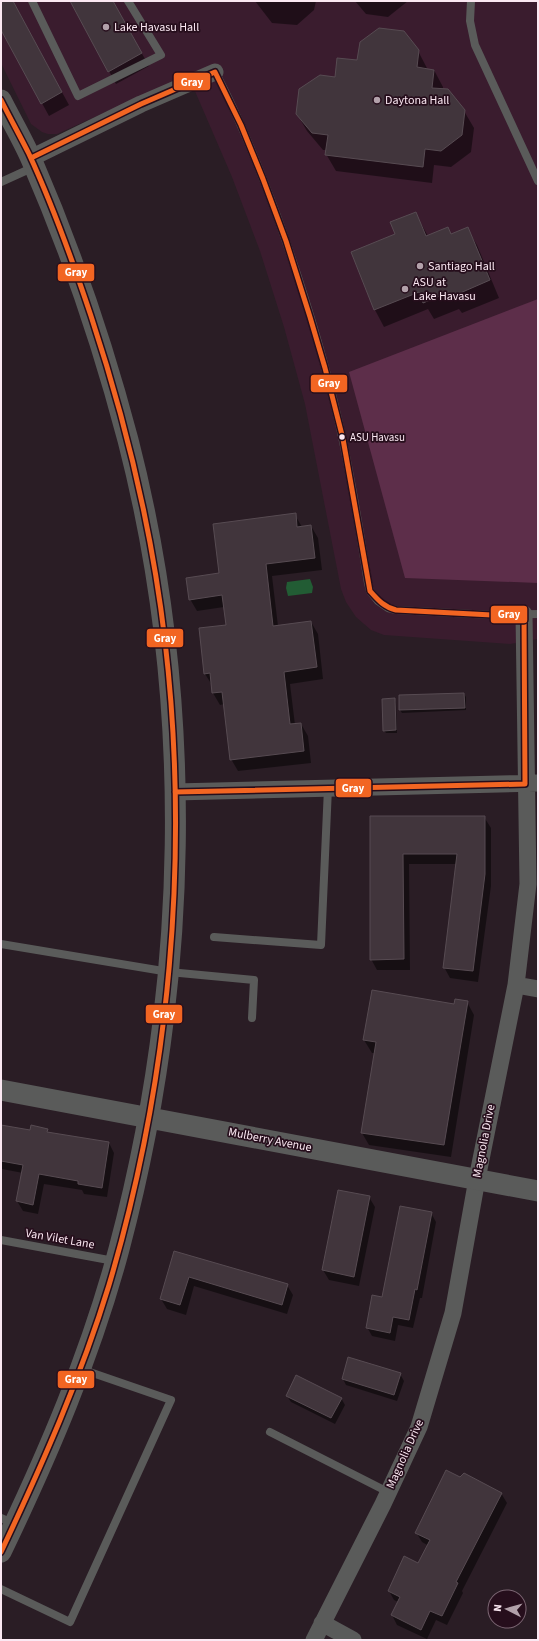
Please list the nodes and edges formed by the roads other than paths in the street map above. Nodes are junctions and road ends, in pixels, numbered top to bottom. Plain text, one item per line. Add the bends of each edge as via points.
1 (32, 1) edge
2 (128, 1) edge
3 (471, 1) edge
4 (215, 72) joint
5 (1, 100) edge
6 (32, 163) junction
7 (538, 181) edge
8 (1, 182) edge
9 (531, 614) edge
10 (532, 783) edge
11 (328, 788) junction
12 (175, 792) junction
13 (214, 937) dead end
14 (1, 944) edge
15 (169, 972) junction
16 (516, 985) junction
17 (538, 989) edge
18 (252, 1018) dead end
19 (1, 1090) edge
20 (149, 1117) junction
21 (477, 1180) junction
22 (538, 1191) edge
23 (1, 1240) edge
24 (115, 1261) junction
25 (80, 1369) junction
26 (270, 1432) dead end
27 (388, 1492) junction
28 (8, 1521) edge
29 (1, 1552) edge
30 (1, 1589) edge
31 (322, 1623) junction
32 (314, 1640) edge
33 (353, 1640) edge

1 - 2 lane via 78,96 161,55
3 - 7 lane via 470,21 475,46
4 - 6 street via 141,104
4 - 9 lane via 233,106 265,182 318,339 340,427 370,591 380,603 396,610 492,615
5 - 6 street
6 - 8 lane
6 - 12 street via 81,286 107,364 129,443 160,603 169,684
9 - 10 street, Magnolia Drive
10 - 11 street
10 - 16 street, Magnolia Drive via 528,884
11 - 12 street
11 - 13 lane via 322,945
12 - 15 street via 175,863
14 - 15 lane
15 - 18 lane via 254,980
15 - 20 street
16 - 17 street
16 - 21 street, Magnolia Drive
19 - 20 street, Mulberry Avenue
20 - 21 street, Mulberry Avenue
20 - 24 street
21 - 22 street, Mulberry Avenue
21 - 27 street, Magnolia Drive via 453,1313 419,1427
23 - 24 lane, Van Vilet Lane
24 - 25 street
25 - 28 street via 38,1475
25 - 30 lane via 170,1400 70,1622
26 - 27 lane
27 - 31 street, Magnolia Drive
28 - 29 street
31 - 32 street, Magnolia Drive
31 - 33 street

